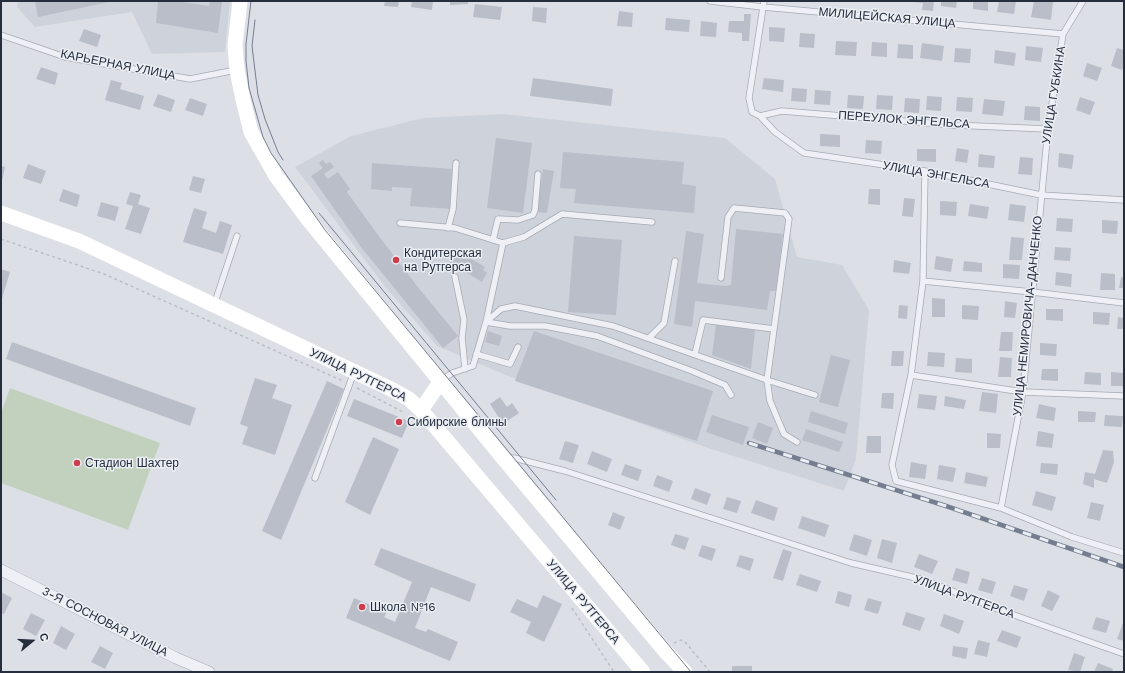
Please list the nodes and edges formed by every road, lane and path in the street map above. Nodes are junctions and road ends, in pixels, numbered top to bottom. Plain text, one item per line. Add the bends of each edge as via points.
1 (240, 1) edge
2 (710, 1) edge
3 (1083, 1) edge
4 (763, 4) edge
5 (1063, 34) junction
6 (1, 35) edge
7 (237, 70) junction
8 (760, 116) junction
9 (1048, 129) junction
10 (456, 163) dead end
11 (925, 171) junction
12 (538, 174) dead end
13 (1041, 195) junction
14 (1124, 200) edge
15 (1, 213) edge
16 (652, 222) dead end
17 (400, 223) dead end
18 (448, 228) junction
19 (237, 236) dead end
20 (493, 240) junction
21 (503, 243) junction
22 (675, 261) dead end
23 (455, 278) dead end
24 (721, 278) dead end
25 (923, 281) junction
26 (1032, 292) junction
27 (1124, 303) edge
28 (214, 305) junction
29 (486, 322) junction
30 (774, 329) junction
31 (648, 338) junction
32 (518, 347) dead end
33 (476, 354) junction
34 (695, 354) junction
35 (465, 368) junction
36 (355, 372) junction
37 (911, 375) junction
38 (768, 380) junction
39 (441, 382) junction
40 (1023, 392) junction
41 (731, 395) dead end
42 (815, 395) dead end
43 (1124, 396) edge
44 (421, 410) junction
45 (797, 442) dead end
46 (503, 458) junction
47 (315, 478) dead end
48 (1001, 508) junction
49 (1124, 553) edge
50 (1, 570) edge
51 (671, 646) dead end
52 (1124, 654) edge
53 (209, 672) edge
54 (643, 672) edge
55 (685, 672) edge
56 (710, 672) edge

1 - 7 main road via 235,45
2 - 4 lane, МИЛИЦЕЙСКАЯ УЛИЦА
3 - 5 lane, УЛИЦА ГУБКИНА
4 - 5 lane, МИЛИЦЕЙСКАЯ УЛИЦА
4 - 8 lane, УЛИЦА ЭНГЕЛЬСА via 749,98 752,112
5 - 9 lane, УЛИЦА ГУБКИНА
6 - 7 lane, КАРЬЕРНАЯ УЛИЦА via 65,57 190,79
7 - 39 main road via 251,132 276,176 307,218
8 - 9 lane, ПЕРЕУЛОК ЭНГЕЛЬСА via 782,111 952,125
8 - 11 lane, УЛИЦА ЭНГЕЛЬСА via 804,153
9 - 13 lane, УЛИЦА ГУБКИНА
10 - 18 lane via 453,209
11 - 13 lane, УЛИЦА ЭНГЕЛЬСА
11 - 25 lane
12 - 20 lane via 535,210 532,215 518,220 498,219
13 - 14 lane, УЛИЦА ЭНГЕЛЬСА
13 - 26 lane, УЛИЦА НЕМИРОВИЧА-ДАНЧЕНКО
15 - 28 main road, УЛИЦА РУТГЕРСА via 79,241
16 - 21 lane via 562,214 524,237
17 - 18 lane
18 - 20 lane
19 - 28 lane
20 - 21 lane
21 - 29 lane
22 - 31 lane via 664,323
23 - 35 lane via 464,320 462,338
24 - 30 lane via 728,217 734,208 785,213 789,219
25 - 26 lane
25 - 37 lane
26 - 27 lane
26 - 40 lane, УЛИЦА НЕМИРОВИЧА-ДАНЧЕНКО
28 - 36 main road, УЛИЦА РУТГЕРСА
29 - 31 lane via 501,309 515,306 613,326
29 - 33 lane
29 - 41 lane via 510,326 544,326 597,336 725,385
30 - 34 lane via 702,320
30 - 38 lane
31 - 34 lane
32 - 33 lane via 510,364
33 - 35 lane via 473,366
34 - 38 lane
35 - 39 lane
36 - 44 main road, УЛИЦА РУТГЕРСА via 409,399
36 - 47 lane
37 - 40 lane
37 - 48 lane via 892,465 896,481
38 - 42 lane
38 - 45 lane via 770,401 784,434
39 - 44 main road
39 - 46 main road
40 - 43 lane
40 - 48 lane, УЛИЦА НЕМИРОВИЧА-ДАНЧЕНКО
44 - 54 main road, УЛИЦА РУТГЕРСА
46 - 52 lane, УЛИЦА РУТГЕРСА via 514,458 565,471 851,563 925,580
46 - 55 main road
48 - 49 lane via 1072,537
50 - 53 street, 3-Я СОСНОВАЯ УЛИЦА
51 - 56 path via 681,640 686,643

